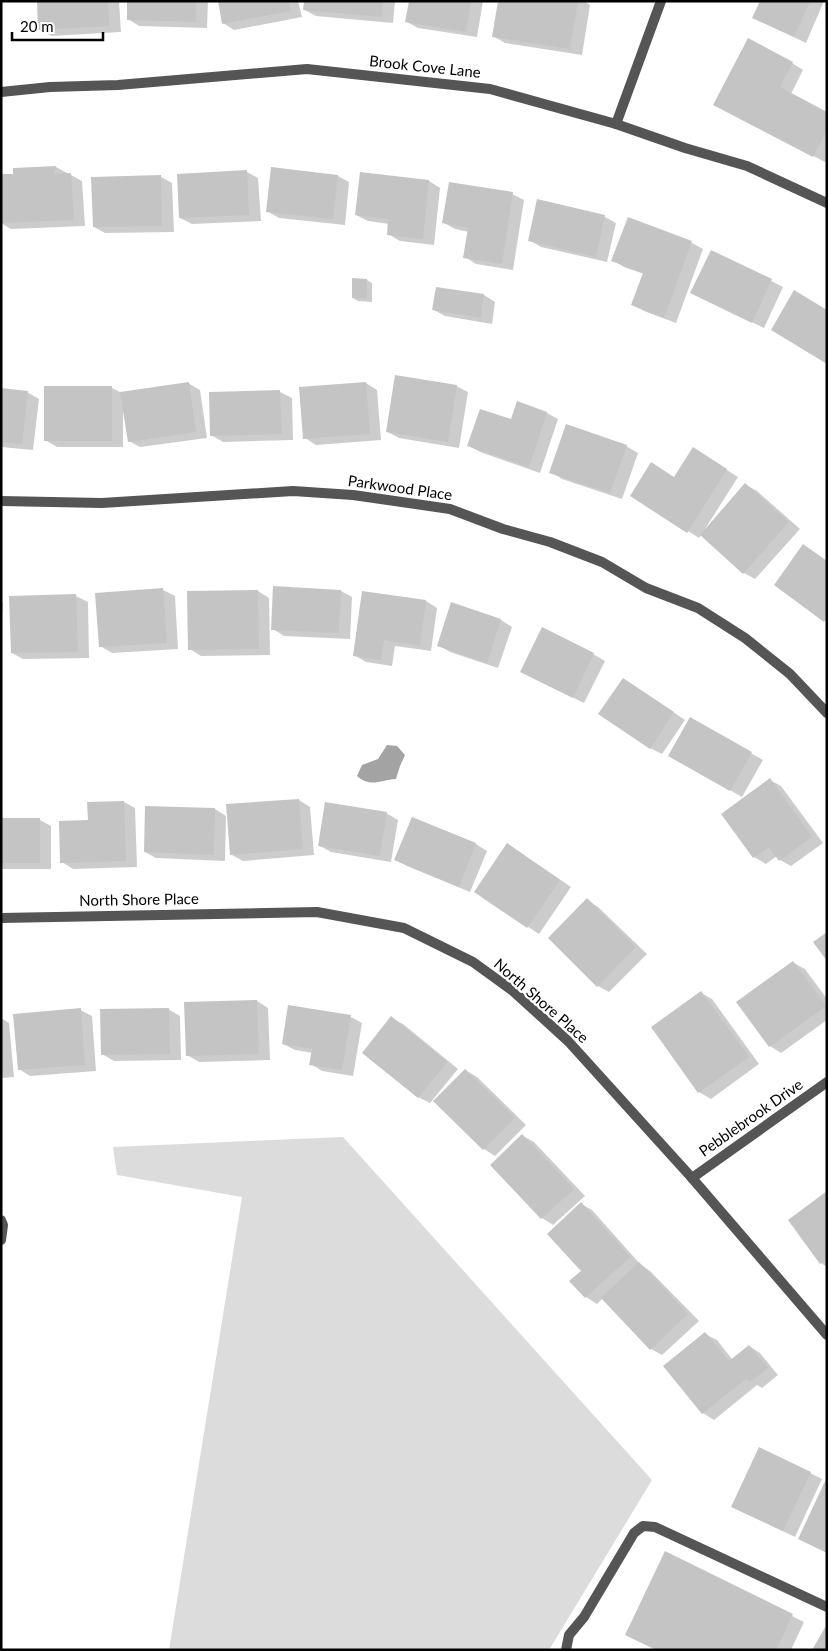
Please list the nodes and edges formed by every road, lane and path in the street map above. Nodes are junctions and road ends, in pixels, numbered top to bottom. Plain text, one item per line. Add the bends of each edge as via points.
1 (661, 1) edge
2 (1, 92) edge
3 (616, 124) junction
4 (827, 203) edge
5 (1, 501) edge
6 (827, 713) edge
7 (1, 918) edge
8 (827, 1082) edge
9 (692, 1178) junction
10 (1, 1220) edge
11 (1, 1240) edge
12 (827, 1335) edge
13 (827, 1607) edge
14 (566, 1650) edge

1 - 3 street
2 - 3 street, Brook Cove Lane via 307,69 490,89
3 - 4 street, Brook Cove Lane via 747,166
5 - 6 street, Parkwood Place via 102,503 293,491 353,495 450,509 602,562 646,588 698,608 745,638 790,674
7 - 9 street, North Shore Place via 317,912 404,928 473,962 513,991 568,1041
8 - 9 street, Pebblebrook Drive
9 - 12 street, North Shore Place
10 - 11 street
13 - 14 street via 655,1527 643,1526 634,1533 584,1617 569,1635

